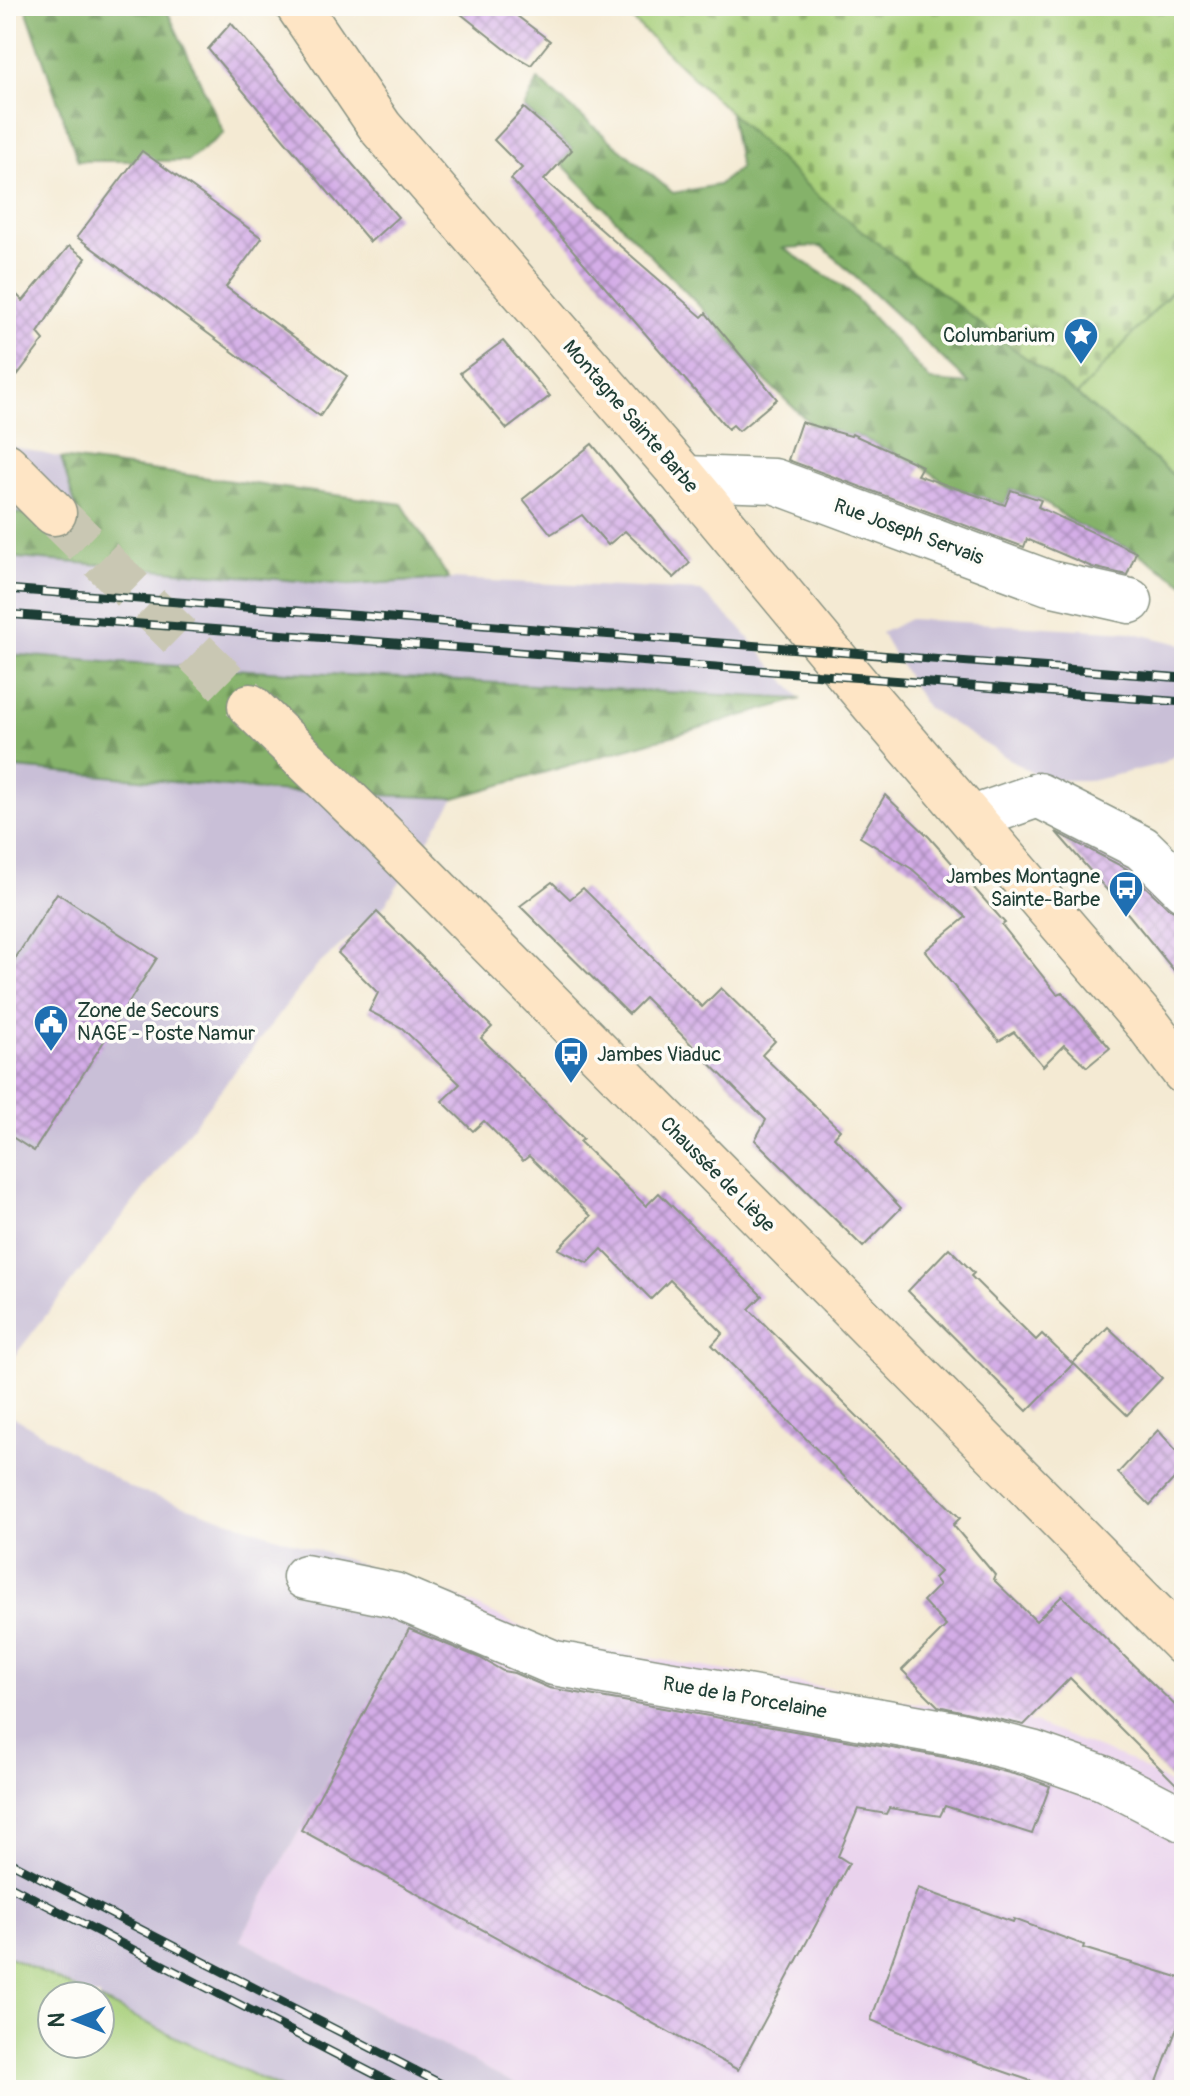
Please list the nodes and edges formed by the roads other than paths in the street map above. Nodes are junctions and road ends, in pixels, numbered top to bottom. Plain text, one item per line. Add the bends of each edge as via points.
1 (298, 6) edge
2 (6, 465) edge
3 (685, 478) junction
4 (54, 513) tunnel mouth
5 (1130, 601) dead end
6 (250, 706) tunnel mouth
7 (973, 818) junction
8 (1184, 889) edge
9 (1184, 1072) edge
10 (305, 1577) dead end
11 (1184, 1644) edge
12 (1184, 1820) edge

1 - 3 main road, Montagne Sainte Barbe via 381,128
2 - 4 main road
3 - 5 street, Rue Joseph Servais via 774,481 1049,583
3 - 7 main road, Montagne Sainte Barbe
6 - 11 main road, Chaussée de Liège
7 - 8 street via 1038,795 1142,848
7 - 9 main road, Montagne Sainte Barbe
10 - 12 street, Rue de la Porcelaine via 394,1595 554,1663 960,1735 1032,1753 1103,1778

